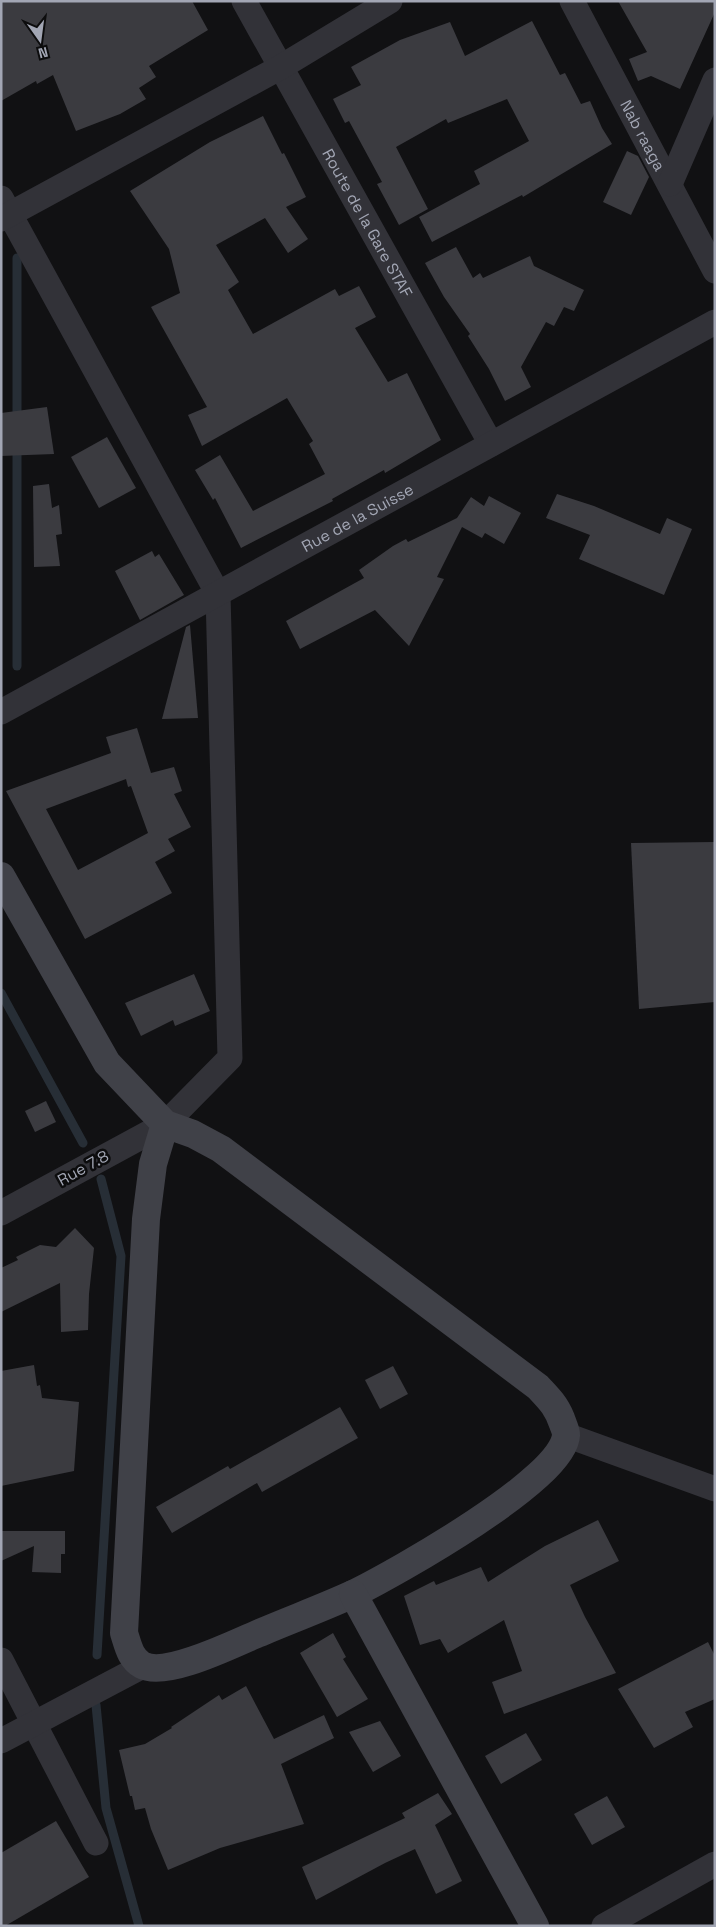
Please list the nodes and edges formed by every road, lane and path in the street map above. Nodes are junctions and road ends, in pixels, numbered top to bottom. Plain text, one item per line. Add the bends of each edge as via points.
1 (244, 1) edge
2 (390, 1) edge
3 (572, 1) edge
4 (280, 67) junction
5 (715, 80) edge
6 (670, 184) junction
7 (4, 210) edge
8 (715, 271) edge
9 (715, 322) edge
10 (491, 444) junction
11 (218, 594) junction
12 (1, 712) edge
13 (1, 876) edge
14 (165, 1124) junction
15 (1, 1213) edge
16 (566, 1435) junction
17 (715, 1490) edge
18 (353, 1594) junction
19 (1, 1660) edge
20 (143, 1666) junction
21 (34, 1722) junction
22 (1, 1741) edge
23 (96, 1842) dead end
24 (715, 1864) edge
25 (535, 1926) edge
26 (604, 1926) edge

1 - 4 street, Route de la Gare STAF
2 - 4 street
3 - 6 street, Nab raaga
4 - 7 street
4 - 10 street, Route de la Gare STAF
5 - 6 street
6 - 8 street, Nab raaga
7 - 11 street
9 - 10 street, Rue de la Suisse
10 - 11 street, Rue de la Suisse
11 - 12 street, Rue de la Suisse
11 - 14 street, Rue 7.8 via 230,1058
13 - 14 street via 107,1063
14 - 15 street, Rue 7.8
14 - 16 street via 221,1149 538,1387 559,1410
14 - 20 street via 153,1164 146,1219 124,1633 130,1654
16 - 17 street
16 - 18 street via 556,1457 494,1509 417,1560
18 - 20 street via 196,1659 166,1668
18 - 25 street
19 - 21 street
20 - 21 street
21 - 22 street
21 - 23 street
24 - 26 street

